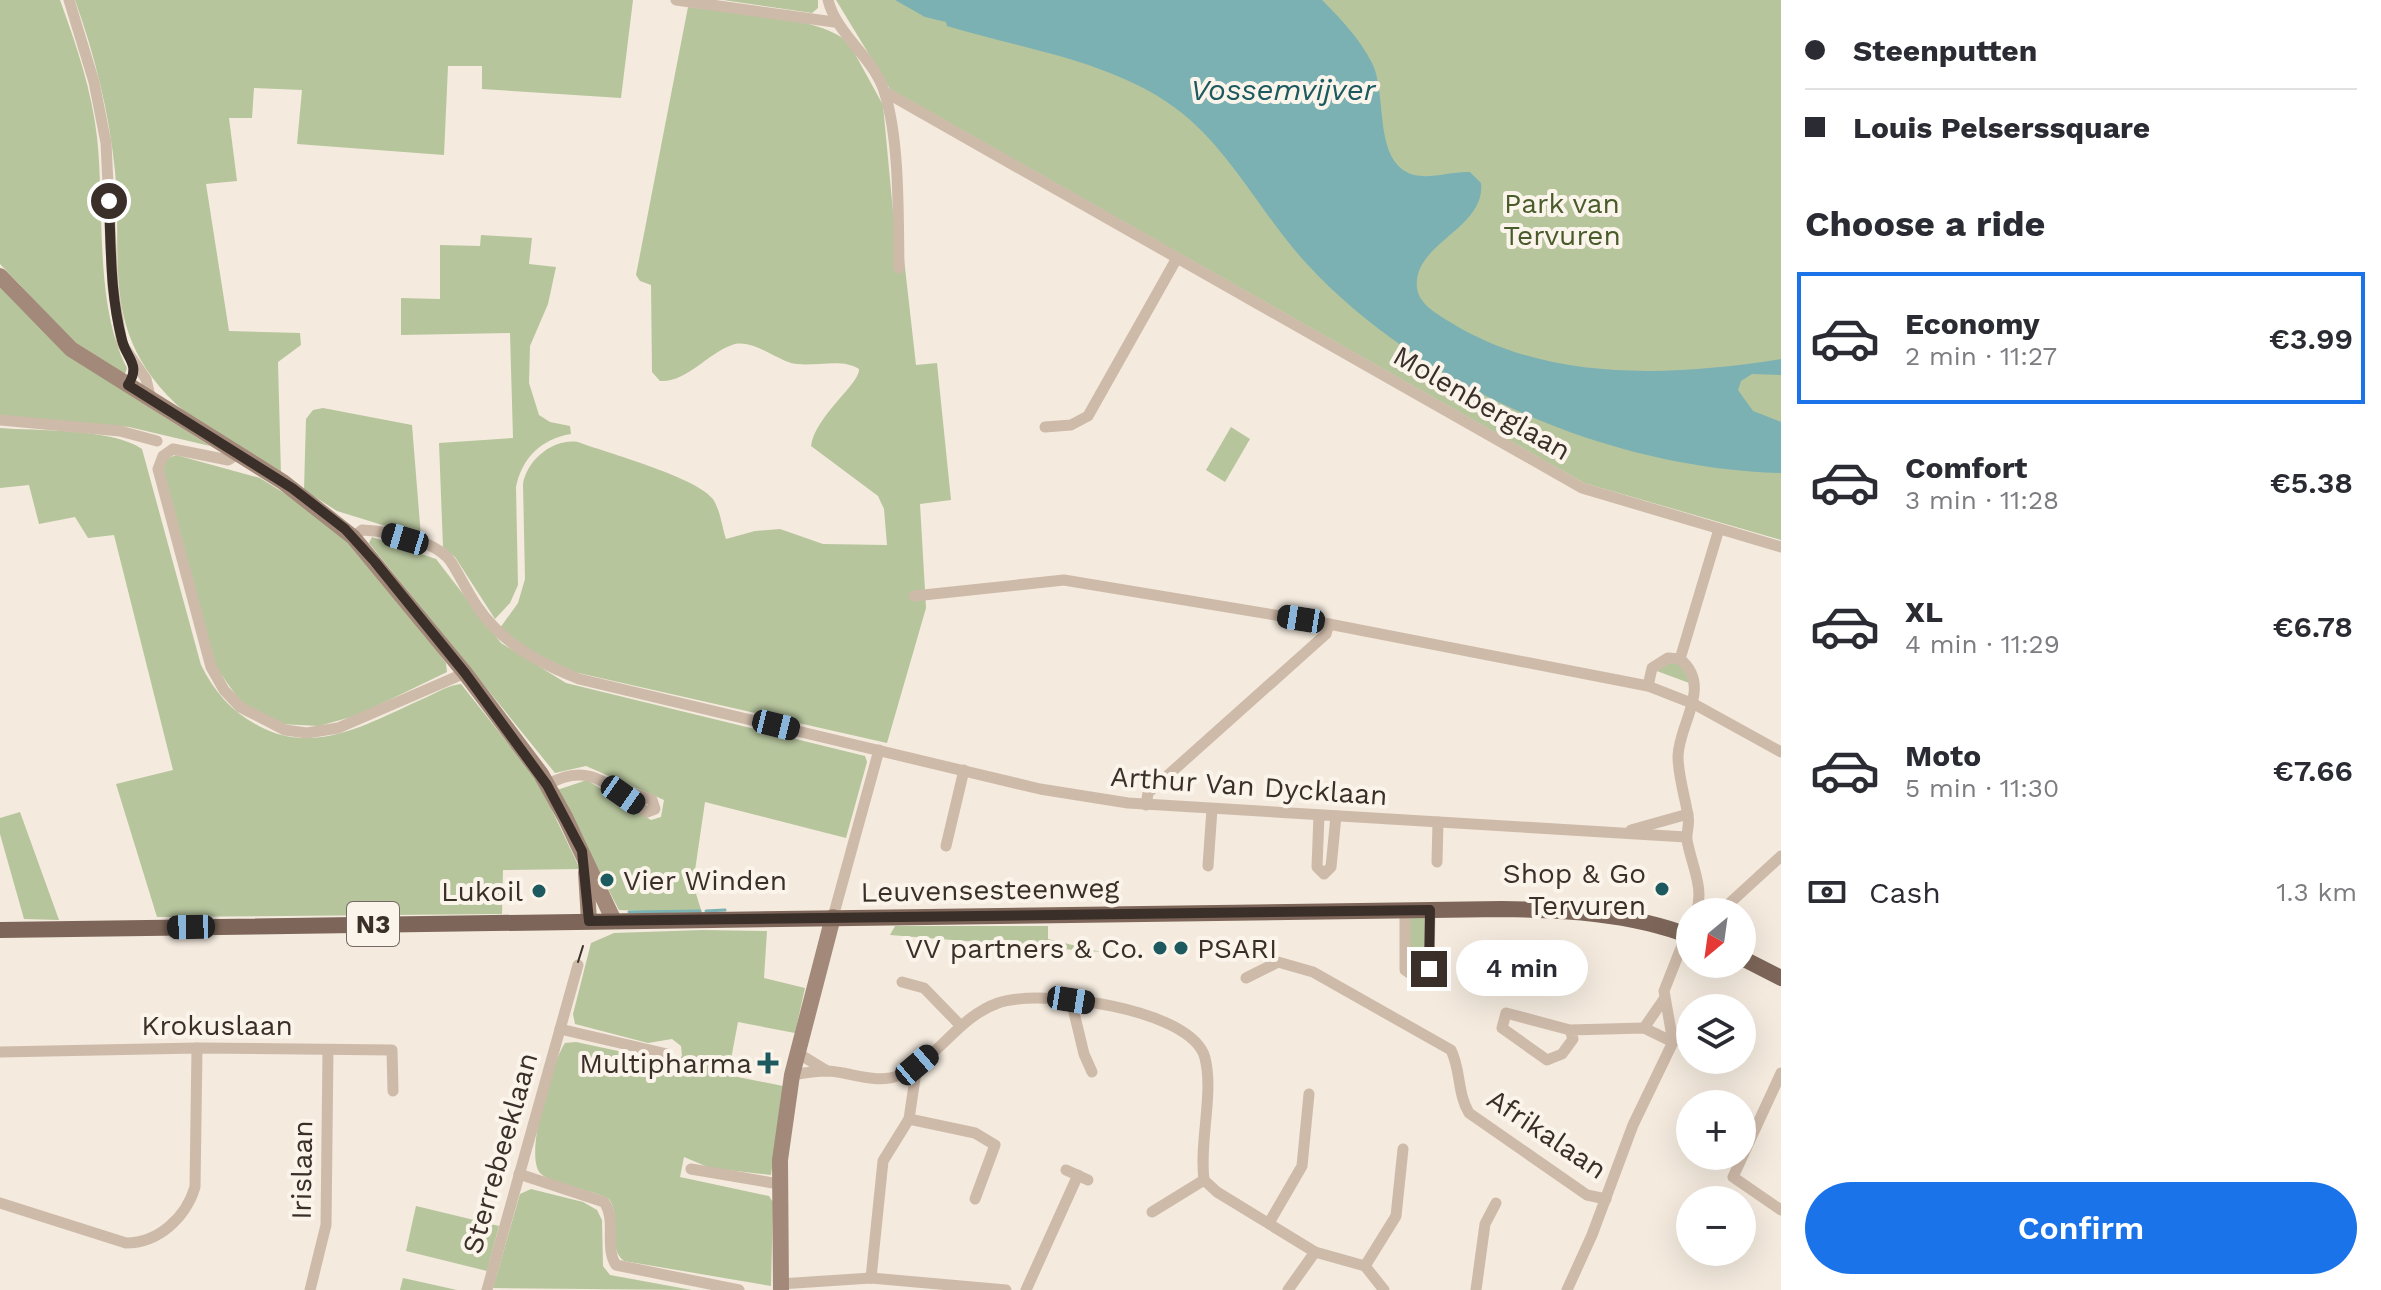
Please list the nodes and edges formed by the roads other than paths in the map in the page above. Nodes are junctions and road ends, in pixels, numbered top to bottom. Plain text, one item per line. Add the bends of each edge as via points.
1 (69, 0) edge
2 (676, 0) edge
3 (828, 0) edge
4 (834, 22) junction
5 (885, 92) junction
6 (1177, 258) junction
7 (899, 268) dead end
8 (0, 276) edge
9 (135, 363) junction
10 (128, 385) junction
11 (151, 401) junction
12 (0, 420) edge
13 (1045, 427) dead end
14 (157, 441) dead end
15 (226, 452) junction
16 (1719, 529) junction
17 (353, 537) junction
18 (1781, 547) edge
19 (914, 596) dead end
20 (1329, 624) junction
21 (1680, 659) junction
22 (465, 673) junction
23 (1648, 686) junction
24 (1694, 704) junction
25 (879, 750) junction
26 (1781, 752) edge
27 (964, 770) junction
28 (547, 785) junction
29 (610, 786) dead end
30 (1146, 805) junction
31 (1212, 809) junction
32 (1688, 814) junction
33 (1319, 815) junction
34 (1336, 816) junction
35 (1438, 822) junction
36 (1621, 833) junction
37 (1686, 837) junction
38 (946, 846) dead end
39 (582, 851) junction
40 (1781, 856) edge
41 (1437, 862) dead end
42 (1208, 866) dead end
43 (1700, 898) edge
44 (1735, 898) edge
45 (1430, 910) junction
46 (1405, 911) junction
47 (833, 917) junction
48 (589, 921) junction
49 (614, 921) junction
50 (1676, 929) edge
51 (0, 930) edge
52 (1676, 960) edge
53 (578, 965) dead end
54 (1756, 965) edge
55 (1246, 978) dead end
56 (1781, 978) edge
57 (902, 982) dead end
58 (1664, 999) junction
59 (1071, 1000) junction
60 (960, 1025) junction
61 (1644, 1028) junction
62 (560, 1029) junction
63 (1570, 1030) junction
64 (1673, 1042) junction
65 (197, 1048) junction
66 (328, 1050) junction
67 (0, 1052) edge
68 (796, 1052) junction
69 (667, 1054) dead end
70 (917, 1065) junction
71 (828, 1071) junction
72 (1092, 1072) dead end
73 (1781, 1073) edge
74 (792, 1075) junction
75 (898, 1076) junction
76 (910, 1090) junction
77 (393, 1091) dead end
78 (1309, 1094) dead end
79 (909, 1119) junction
80 (1403, 1149) dead end
81 (691, 1169) dead end
82 (519, 1174) junction
83 (1077, 1175) dead end
84 (1204, 1180) junction
85 (779, 1184) junction
86 (975, 1199) dead end
87 (1606, 1199) junction
88 (0, 1203) edge
89 (1496, 1203) dead end
90 (1781, 1210) edge
91 (1152, 1212) dead end
92 (1269, 1223) junction
93 (1315, 1252) junction
94 (1365, 1266) junction
95 (871, 1278) junction
96 (780, 1287) edge
97 (310, 1290) edge
98 (487, 1290) edge
99 (739, 1290) edge
100 (1006, 1290) edge
101 (1026, 1290) edge
102 (1288, 1290) edge
103 (1384, 1290) edge
104 (1476, 1290) edge
105 (1567, 1290) edge

1 - 9 street via 106,143 113,288 122,344
2 - 4 street
3 - 4 street
4 - 5 street
5 - 6 street, Molenberglaan
5 - 7 street
6 - 13 street via 1088,416 1071,425
6 - 16 street, Molenberglaan via 1582,488
8 - 10 street via 71,349
9 - 10 street
9 - 11 street via 150,387
10 - 11 street
11 - 15 street
12 - 14 street via 120,431
15 - 17 street via 309,501
15 - 22 street via 167,452 159,472 211,667 240,707 285,730 317,732 338,728
16 - 18 street, Molenberglaan
16 - 21 street
17 - 22 street
17 - 25 street, Arthur Van Dycklaan via 362,530 378,531 441,552 492,626 552,669
19 - 20 street via 1064,580
20 - 23 street
20 - 30 street via 1326,634 1148,793
21 - 23 street via 1661,661 1648,674
21 - 24 street via 1692,671
22 - 28 street
23 - 24 street
24 - 26 street
24 - 32 street via 1678,756
25 - 27 street, Arthur Van Dycklaan
25 - 47 street
27 - 30 street, Arthur Van Dycklaan via 1078,797
27 - 38 street
28 - 29 street via 576,773
28 - 39 street
30 - 31 street, Arthur Van Dycklaan
31 - 33 street, Arthur Van Dycklaan
31 - 42 street
32 - 36 street, Arthur Van Dycklaan
32 - 37 street
33 - 34 street, Arthur Van Dycklaan
33 - 34 street via 1317,867 1324,874 1331,867
34 - 35 street, Arthur Van Dycklaan
35 - 36 street, Arthur Van Dycklaan
35 - 41 street
36 - 37 street, Arthur Van Dycklaan
37 - 43 street
39 - 48 street
39 - 49 street
40 - 44 street
45 - 46 main road, Leuvensesteenweg / N3
45 - 46 street via 1429,969 1418,979 1405,970
45 - 50 main road, Leuvensesteenweg / N3 via 1581,912
46 - 47 main road, Leuvensesteenweg / N3
47 - 49 main road, Leuvensesteenweg / N3
47 - 68 street
48 - 49 main road, Leuvensesteenweg / N3
48 - 51 main road, Leuvensesteenweg / N3
52 - 58 street
53 - 62 street, Sterrebeeklaan
54 - 56 main road
55 - 87 street, Afrikalaan via 1278,962 1313,972 1451,1050 1469,1113 1587,1195
57 - 60 street via 924,988
58 - 61 street
58 - 64 street
59 - 60 street via 999,1002
59 - 72 street
59 - 84 street via 1165,1023 1192,1038 1205,1057
60 - 70 street
61 - 63 street
61 - 64 street
62 - 69 street, Sterrebeeklaan
62 - 82 street, Sterrebeeklaan
63 - 63 street via 1506,1013 1502,1018 1502,1028 1547,1060 1562,1054 1573,1039
64 - 87 street via 1633,1125
65 - 66 street, Krokuslaan
65 - 67 street, Krokuslaan
65 - 88 street via 195,1187 183,1213 163,1231 121,1242
66 - 77 street, Krokuslaan via 392,1050
66 - 97 street, Irislaan via 326,1225
68 - 71 street
68 - 74 street
70 - 75 street
70 - 76 street
71 - 74 street
71 - 75 street via 869,1079
73 - 90 street via 1733,1177
74 - 85 street
75 - 76 street
76 - 79 street
78 - 92 street via 1302,1166
79 - 86 street via 975,1133 995,1145
79 - 95 street via 883,1161
80 - 94 street via 1396,1216
81 - 85 street
82 - 98 street, Sterrebeeklaan
82 - 99 street via 604,1202 616,1265
83 - 101 street
84 - 91 street
84 - 92 street
85 - 96 street
87 - 105 street
89 - 104 street via 1485,1224
92 - 93 street
93 - 94 street
93 - 102 street
94 - 103 street
95 - 96 street
95 - 100 street

